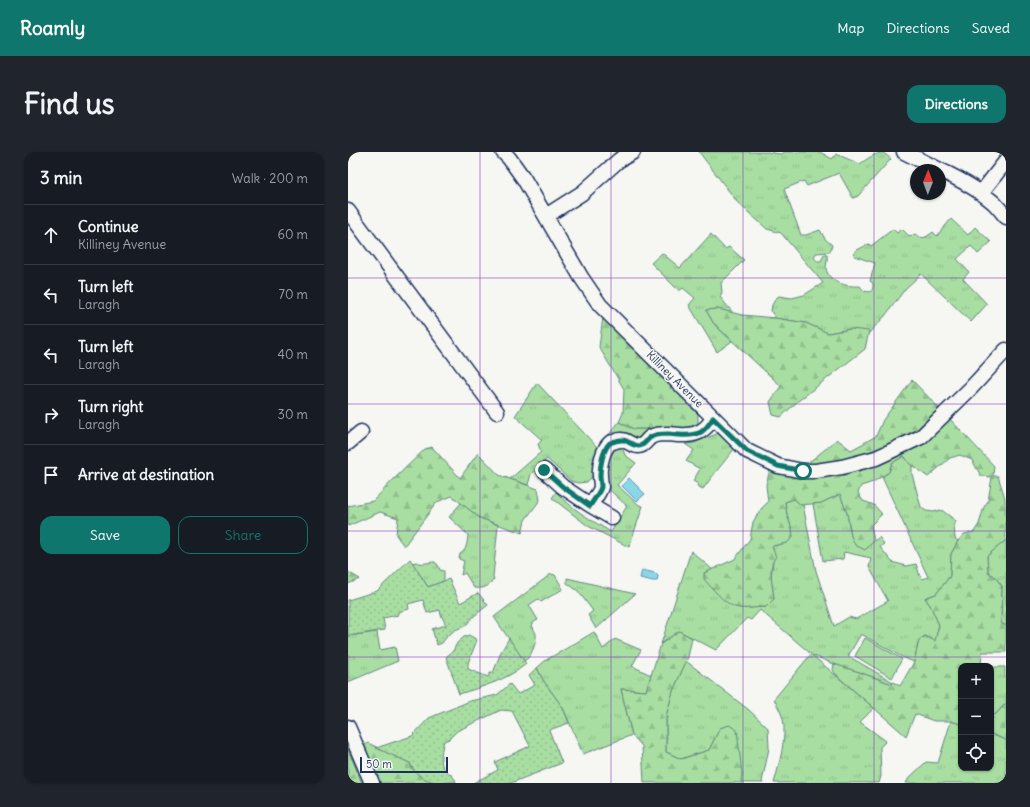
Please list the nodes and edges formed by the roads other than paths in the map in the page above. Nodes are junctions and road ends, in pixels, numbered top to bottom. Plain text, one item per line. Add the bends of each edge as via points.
1 (502, 152) edge
2 (633, 152) edge
3 (904, 152) edge
4 (1006, 161) edge
5 (928, 164) edge
6 (946, 173) edge
7 (981, 193) junction
8 (348, 211) edge
9 (546, 216) junction
10 (1006, 217) edge
11 (1006, 350) edge
12 (497, 412) dead end
13 (713, 418) junction
14 (361, 432) dead end
15 (348, 443) edge
16 (544, 470) dead end
17 (590, 506) junction
18 (612, 518) dead end
19 (348, 727) edge
20 (372, 783) edge

1 - 9 street, Killiney Avenue via 515,166
2 - 9 street via 619,160 582,193
3 - 5 street
4 - 7 street
6 - 7 street
7 - 10 street
8 - 12 street
9 - 13 street, Killiney Avenue via 600,305
11 - 13 street, Killiney Avenue via 921,437 876,458 842,467 803,471 778,466 747,451
13 - 17 street via 706,428 696,434 661,434 648,439 641,446 620,439 610,443 602,458 601,488
14 - 15 street
16 - 17 street
17 - 18 street
19 - 20 street

